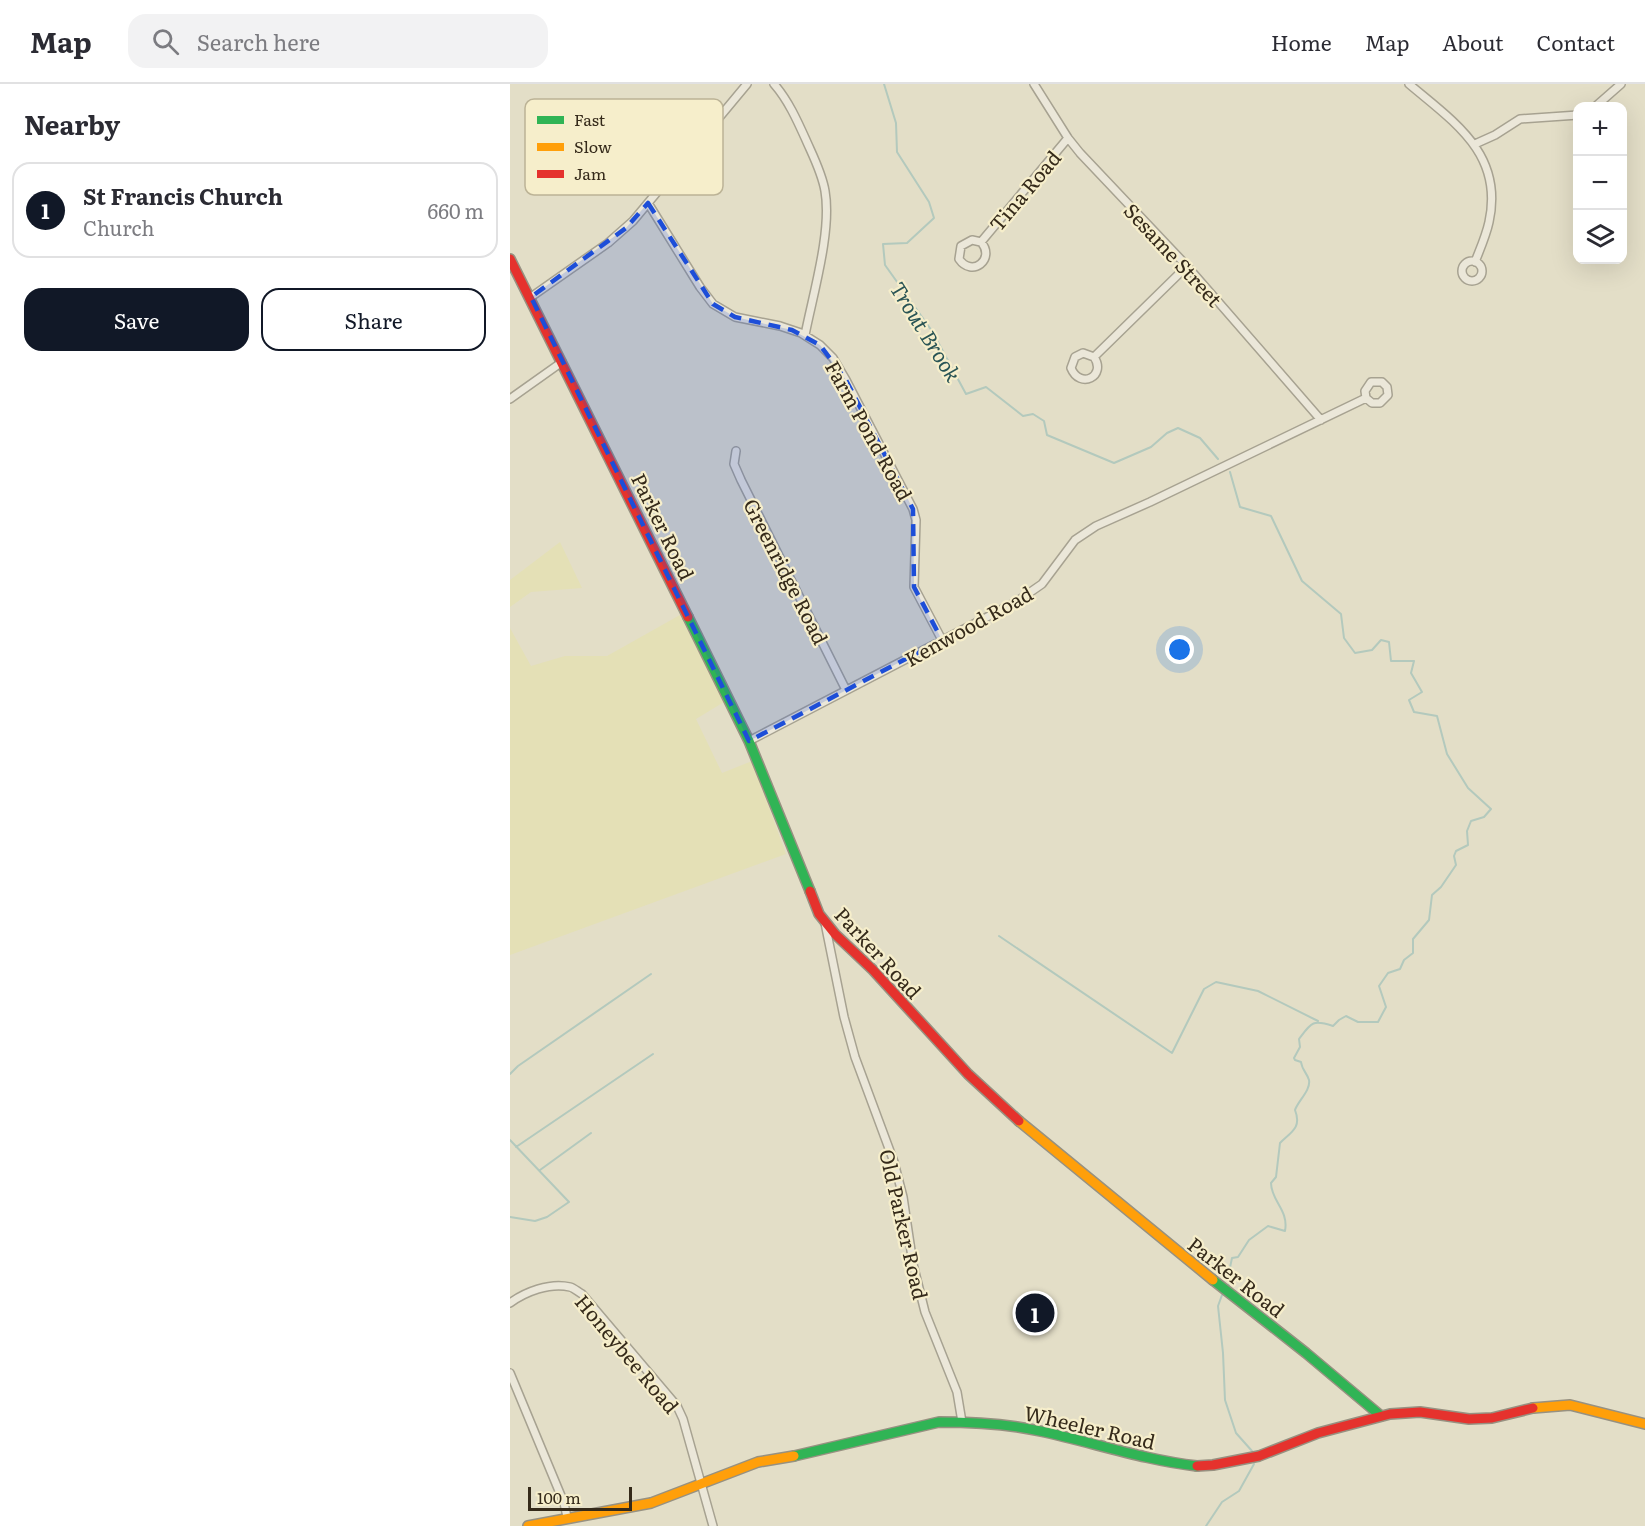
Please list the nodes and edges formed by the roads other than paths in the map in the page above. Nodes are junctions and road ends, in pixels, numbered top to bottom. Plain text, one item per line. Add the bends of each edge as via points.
1 (747, 84) edge
2 (774, 84) edge
3 (1034, 84) edge
4 (1409, 84) edge
5 (1621, 84) edge
6 (1601, 102) edge
7 (723, 113) edge
8 (1573, 115) edge
9 (1068, 138) junction
10 (1475, 144) junction
11 (655, 195) edge
12 (648, 203) junction
13 (981, 243) junction
14 (510, 259) edge
15 (1475, 262) dead end
16 (1187, 266) junction
17 (531, 297) junction
18 (805, 335) junction
19 (1095, 357) junction
20 (562, 362) junction
21 (1366, 398) dead end
22 (510, 399) edge
23 (1321, 420) junction
24 (736, 451) dead end
25 (942, 640) junction
26 (846, 690) junction
27 (749, 741) junction
28 (824, 921) junction
29 (510, 1303) edge
30 (510, 1373) edge
31 (1381, 1416) junction
32 (962, 1422) junction
33 (1645, 1424) edge
34 (701, 1483) junction
35 (567, 1517) junction
36 (528, 1526) edge
37 (713, 1526) edge

1 - 7 street
2 - 18 street via 786,100 820,172 826,202 824,238
3 - 9 street, Sesame Street
4 - 10 street
5 - 6 street
8 - 10 street via 1520,119
9 - 13 street, Tina Road
9 - 16 street, Sesame Street
10 - 15 street via 1486,168 1491,197 1489,222
11 - 12 street
12 - 17 street via 626,228
12 - 18 street, Farm Pond Road via 713,304 735,317
13 - 13 street, Tina Road via 972,240 961,246 958,254 962,263 974,267 982,263 986,250
14 - 17 street, Parker Road
16 - 19 street
16 - 23 street, Sesame Street
17 - 20 street, Parker Road
18 - 25 street, Farm Pond Road via 838,365 913,509 914,588
19 - 19 street via 1098,365 1092,378 1083,380 1075,376 1071,368 1075,357 1087,353
20 - 22 street
20 - 27 street, Parker Road
21 - 23 street, Kenwood Road
23 - 25 street, Kenwood Road via 1095,526 1075,540 1042,584 1016,602
24 - 26 street, Greenridge Road via 734,464 741,480
25 - 26 street, Kenwood Road
26 - 27 street, Kenwood Road
27 - 28 street, Parker Road
28 - 31 street, Parker Road via 1008,1112
28 - 32 street, Old Parker Road via 855,1057 894,1162 925,1312 957,1392
29 - 34 street, Honeybee Road via 553,1286 571,1287 582,1294 677,1406
30 - 35 street
31 - 32 street, Wheeler Road via 1259,1456 1196,1466 1037,1430
31 - 33 street, Wheeler Road via 1420,1412 1492,1418 1543,1406 1570,1405
32 - 34 street, Wheeler Road via 939,1422 758,1462
34 - 35 street, Wheeler Road via 651,1503
34 - 37 street, Honeybee Road
35 - 36 street, Wheeler Road

